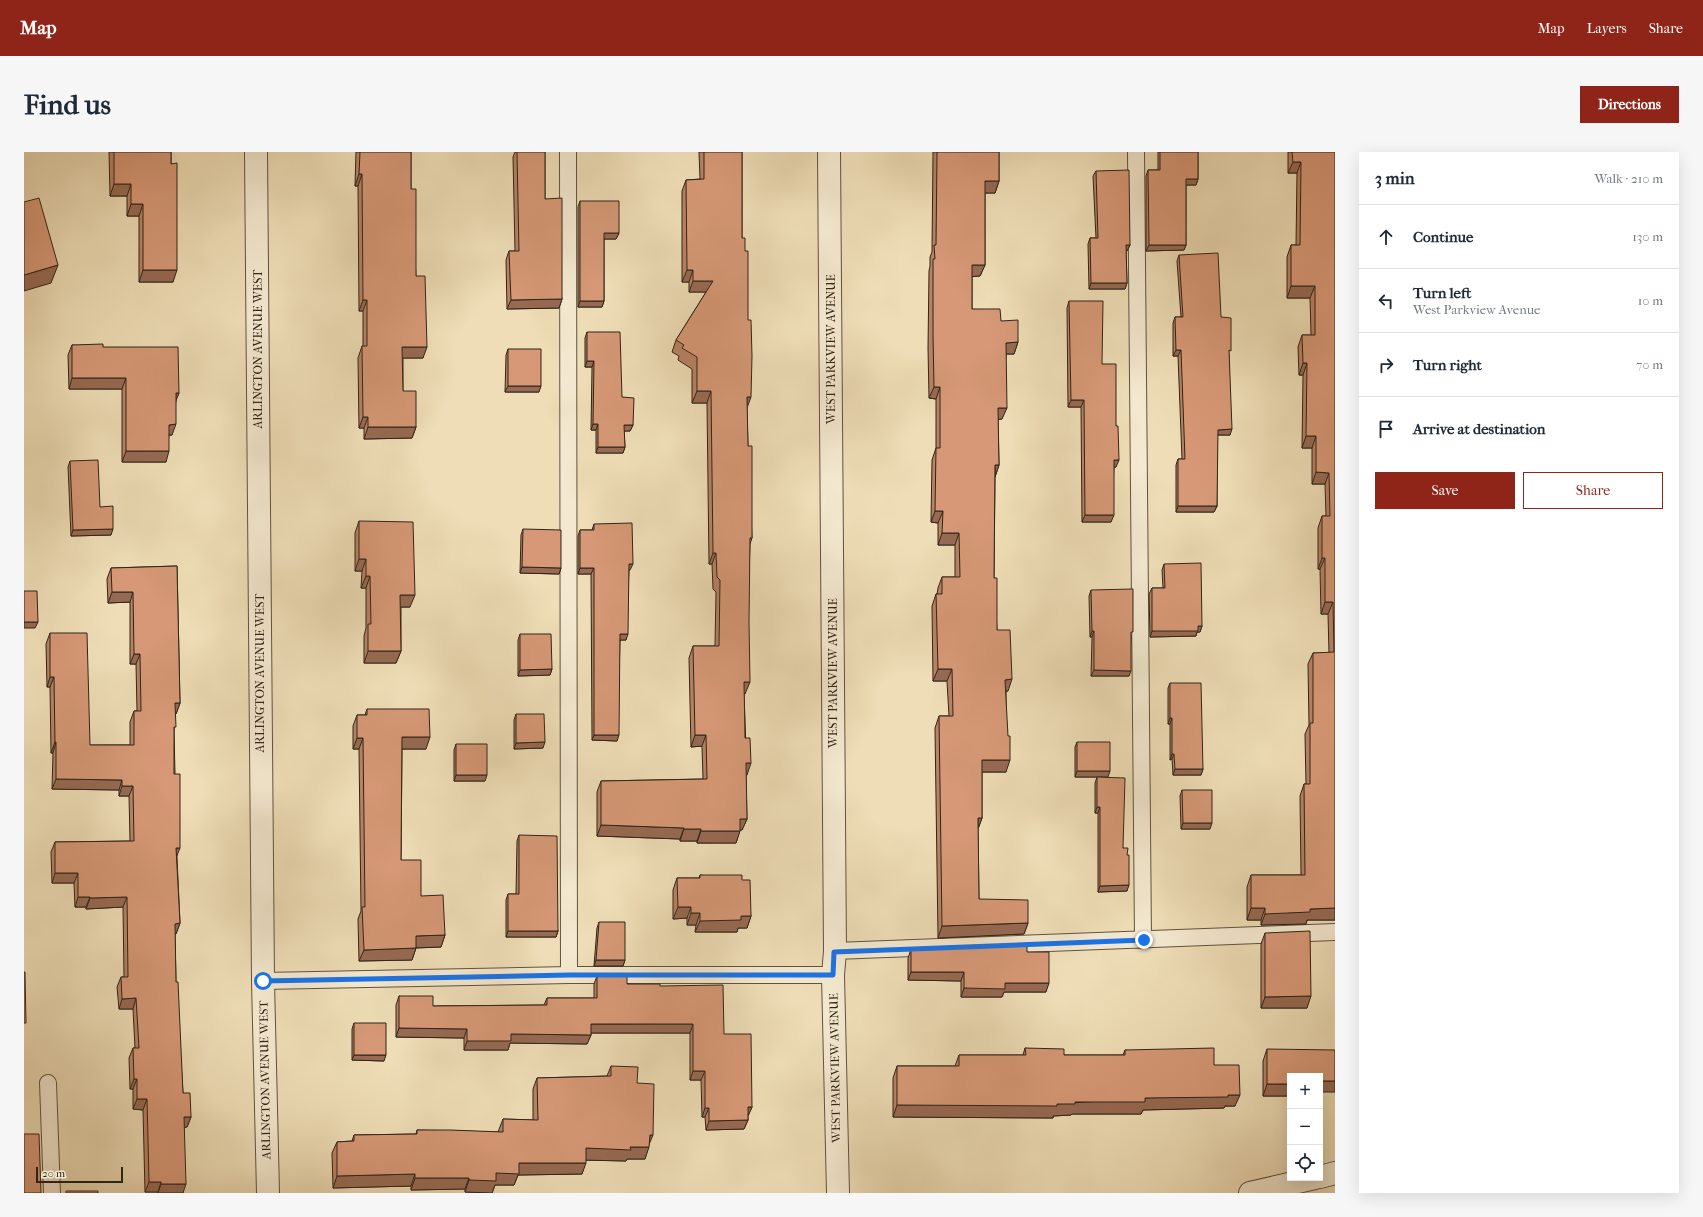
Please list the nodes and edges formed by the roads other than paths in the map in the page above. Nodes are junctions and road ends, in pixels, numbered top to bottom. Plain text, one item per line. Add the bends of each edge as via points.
1 (256, 152) edge
2 (568, 152) edge
3 (829, 152) edge
4 (1136, 152) edge
5 (1335, 932) edge
6 (1144, 940) junction
7 (834, 952) junction
8 (569, 975) junction
9 (833, 975) junction
10 (263, 981) junction
11 (48, 1083) dead end
12 (1335, 1173) edge
13 (1323, 1176) edge
14 (1302, 1181) edge
15 (52, 1193) edge
16 (268, 1193) edge
17 (838, 1193) edge
18 (1250, 1193) edge

1 - 10 street, ARLINGTON AVENUE WEST
2 - 8 lane
3 - 7 street, WEST PARKVIEW AVENUE
4 - 6 lane
5 - 6 lane
6 - 7 lane
7 - 9 street, WEST PARKVIEW AVENUE
8 - 9 lane
8 - 10 lane
9 - 17 street, WEST PARKVIEW AVENUE
10 - 16 street, ARLINGTON AVENUE WEST
11 - 15 lane
12 - 13 street
14 - 18 street

